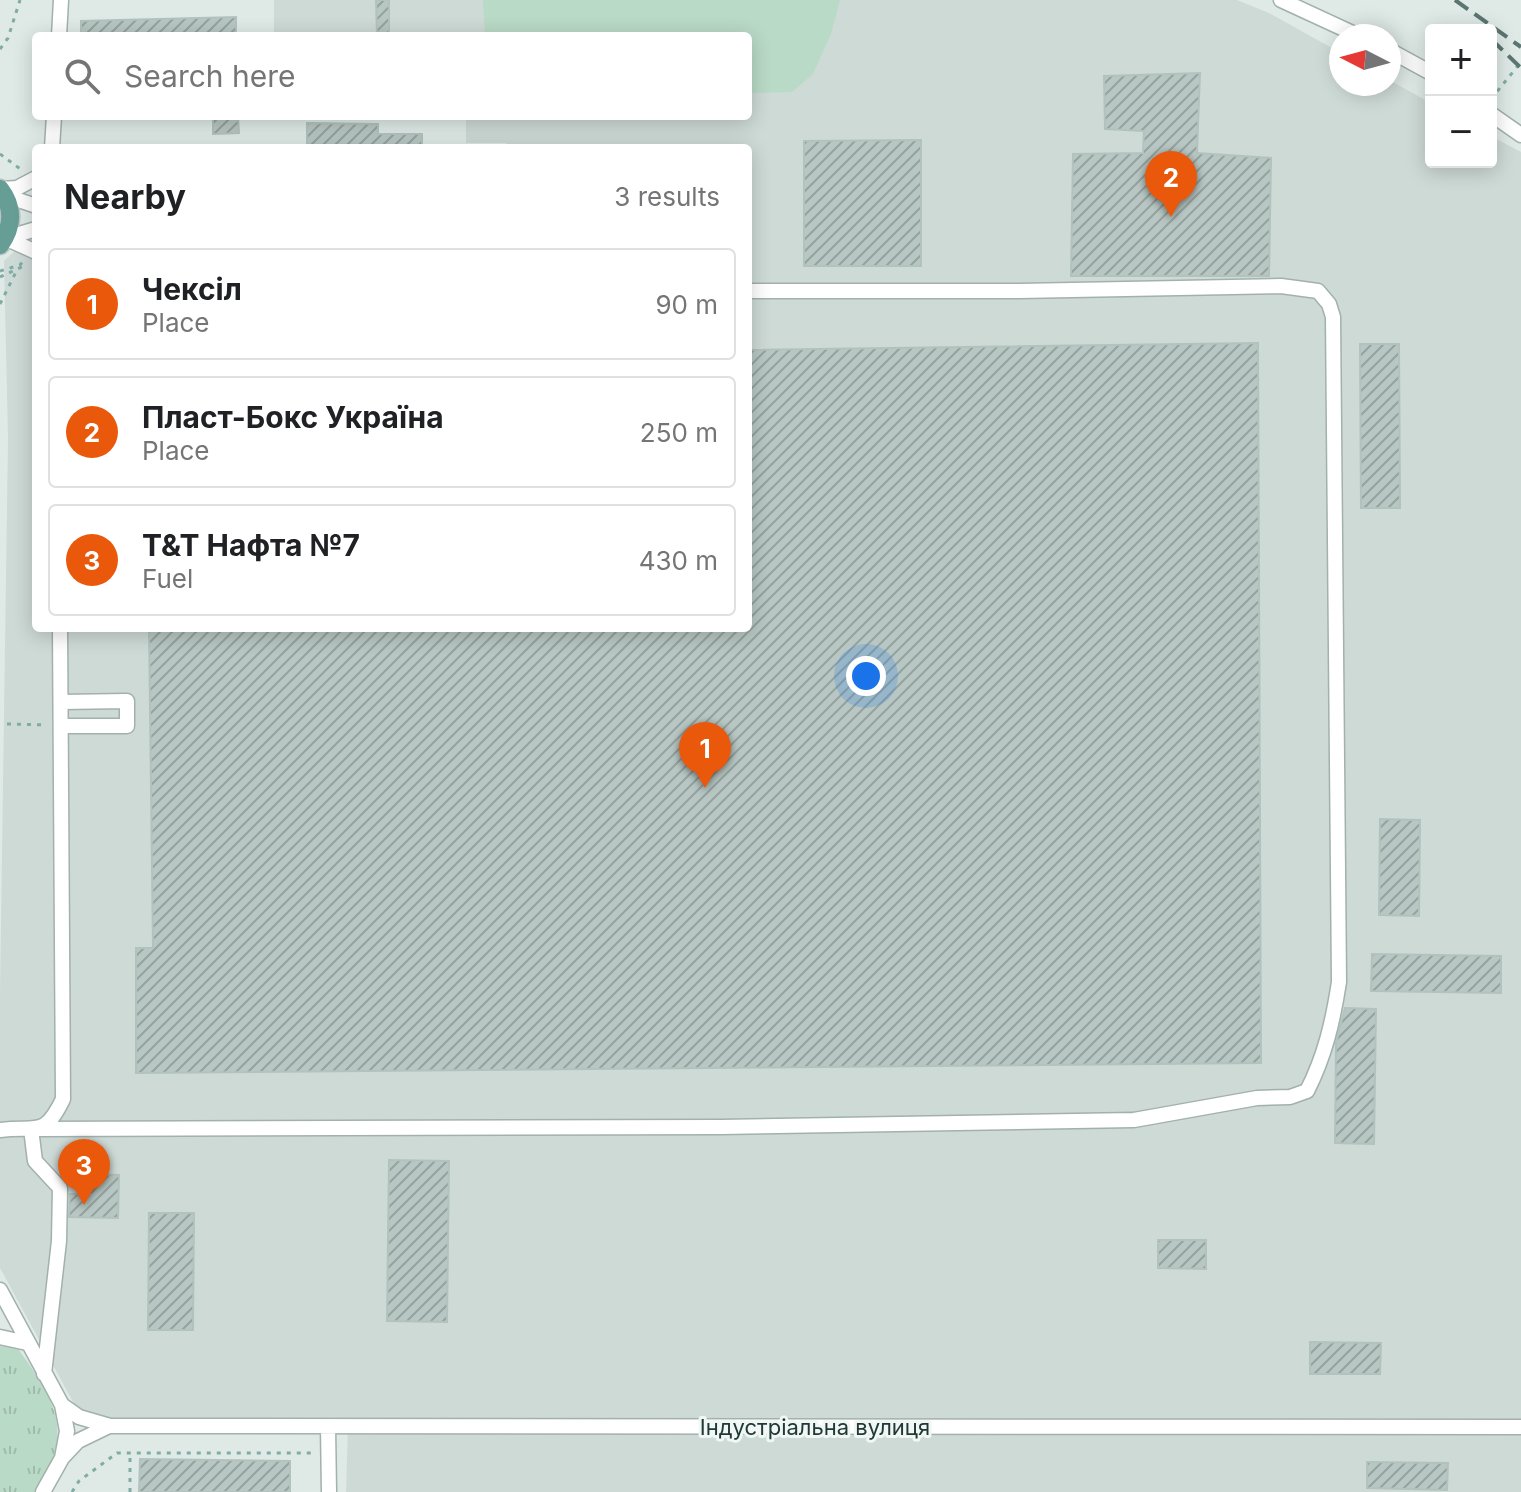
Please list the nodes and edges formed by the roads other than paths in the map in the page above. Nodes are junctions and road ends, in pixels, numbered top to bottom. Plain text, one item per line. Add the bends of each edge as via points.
1 (61, 0) edge
2 (1281, 0) edge
3 (1333, 24) edge
4 (59, 32) edge
5 (1401, 57) edge
6 (1425, 70) edge
7 (1497, 118) edge
8 (54, 120) edge
9 (1521, 135) edge
10 (52, 144) edge
11 (32, 180) edge
12 (1, 191) edge
13 (32, 204) edge
14 (32, 231) edge
15 (3, 242) edge
16 (31, 257) edge
17 (752, 291) edge
18 (60, 632) edge
19 (61, 702) junction
20 (61, 726) junction
21 (1, 1129) edge
22 (35, 1129) junction
23 (0, 1290) edge
24 (0, 1337) edge
25 (27, 1343) junction
26 (44, 1374) junction
27 (62, 1405) junction
28 (110, 1426) junction
29 (328, 1427) junction
30 (1521, 1427) edge
31 (62, 1458) junction
32 (43, 1492) edge
33 (329, 1492) edge

1 - 4 street
2 - 3 street
5 - 6 street
7 - 9 street
8 - 10 street
11 - 12 street
12 - 13 street
12 - 15 main road via 11,216
14 - 15 street
15 - 16 street
17 - 22 street via 1281,286 1318,291 1329,304 1339,982 1332,1027 1307,1091 1134,1120
18 - 19 street
19 - 20 street
19 - 20 street via 127,701 127,726
20 - 22 street via 63,1099 50,1121
21 - 22 street
22 - 26 street via 35,1161 60,1188
23 - 25 street
24 - 25 street
25 - 26 street
26 - 27 street
27 - 28 street, Індустріальна вулиця via 79,1417
27 - 31 street via 67,1431
28 - 29 street, Індустріальна вулиця
28 - 31 street, Індустріальна вулиця via 78,1441
29 - 30 street, Індустріальна вулиця
29 - 33 street
31 - 32 street

